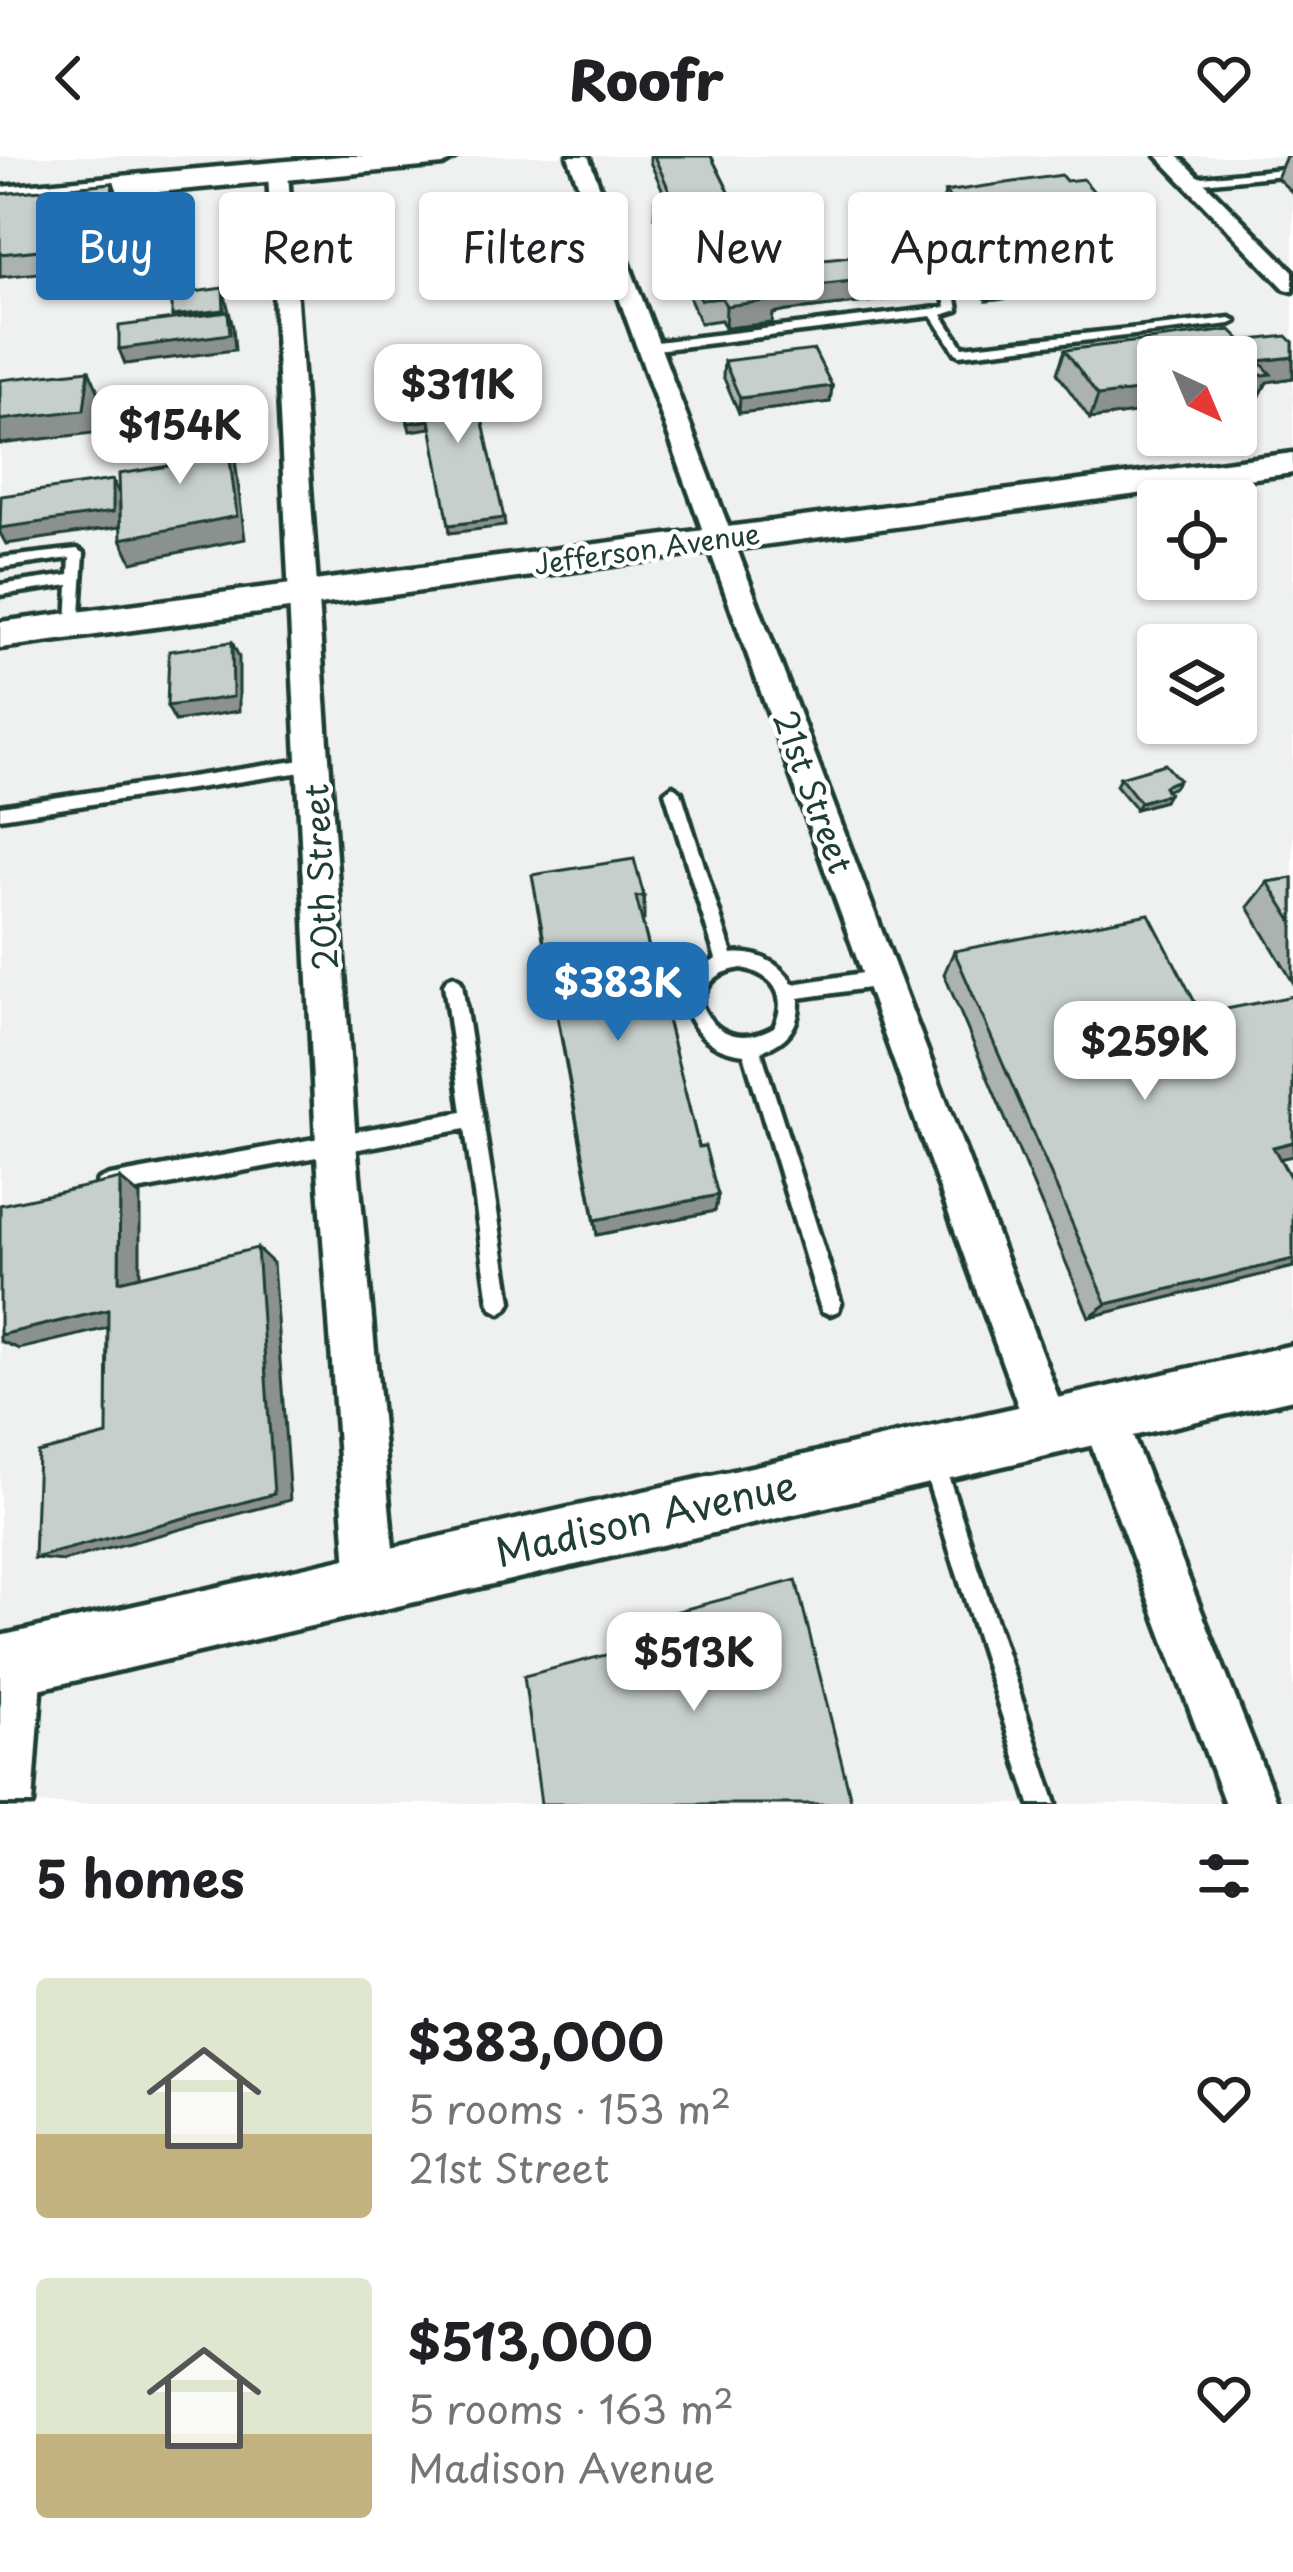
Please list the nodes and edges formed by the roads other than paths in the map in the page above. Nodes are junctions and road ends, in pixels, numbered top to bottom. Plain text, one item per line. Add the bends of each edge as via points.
1 (443, 156) edge
2 (578, 156) edge
3 (1167, 156) edge
4 (1293, 171) edge
5 (278, 172) junction
6 (1192, 181) junction
7 (0, 197) edge
8 (1292, 281) edge
9 (950, 300) edge
10 (934, 312) junction
11 (1230, 321) dead end
12 (649, 346) junction
13 (1293, 463) edge
14 (720, 539) junction
15 (0, 563) edge
16 (76, 579) junction
17 (0, 590) edge
18 (306, 596) junction
19 (74, 626) junction
20 (0, 635) edge
21 (315, 764) junction
22 (674, 792) dead end
23 (0, 812) edge
24 (726, 962) junction
25 (882, 978) junction
26 (453, 984) dead end
27 (790, 992) junction
28 (752, 1046) junction
29 (473, 1119) junction
30 (336, 1143) junction
31 (90, 1190) edge
32 (500, 1302) dead end
33 (830, 1303) dead end
34 (1293, 1372) edge
35 (1075, 1422) junction
36 (930, 1454) junction
37 (372, 1582) junction
38 (9, 1665) edge
39 (7, 1804) edge
40 (1043, 1804) edge
41 (1251, 1804) edge

1 - 5 main road
2 - 12 street, 21st Street
3 - 6 street
4 - 6 lane
5 - 7 main road
5 - 18 street, 20th Street
6 - 8 street
9 - 10 lane via 952,310
10 - 11 lane via 960,351
10 - 12 lane
12 - 14 street, 21st Street
13 - 14 street, Jefferson Avenue
14 - 18 street, Jefferson Avenue
14 - 25 street, 21st Street
15 - 16 lane via 77,554
16 - 17 lane
16 - 19 lane
18 - 19 street, Jefferson Avenue
18 - 21 street, 20th Street
19 - 20 street, Jefferson Avenue
21 - 23 lane
21 - 30 street, 20th Street
22 - 24 lane
24 - 27 lane via 758,962
24 - 28 lane via 701,977 696,1018 718,1040
25 - 27 lane
25 - 35 street, 21st Street
26 - 29 lane
27 - 28 lane via 781,1033
28 - 33 lane
29 - 30 lane
29 - 32 lane
30 - 31 lane
30 - 37 street, 20th Street
34 - 35 street, Madison Avenue
35 - 36 street, Madison Avenue
35 - 41 street, 21st Street
36 - 37 street, Madison Avenue
36 - 40 lane
37 - 38 street, Madison Avenue
38 - 39 street

